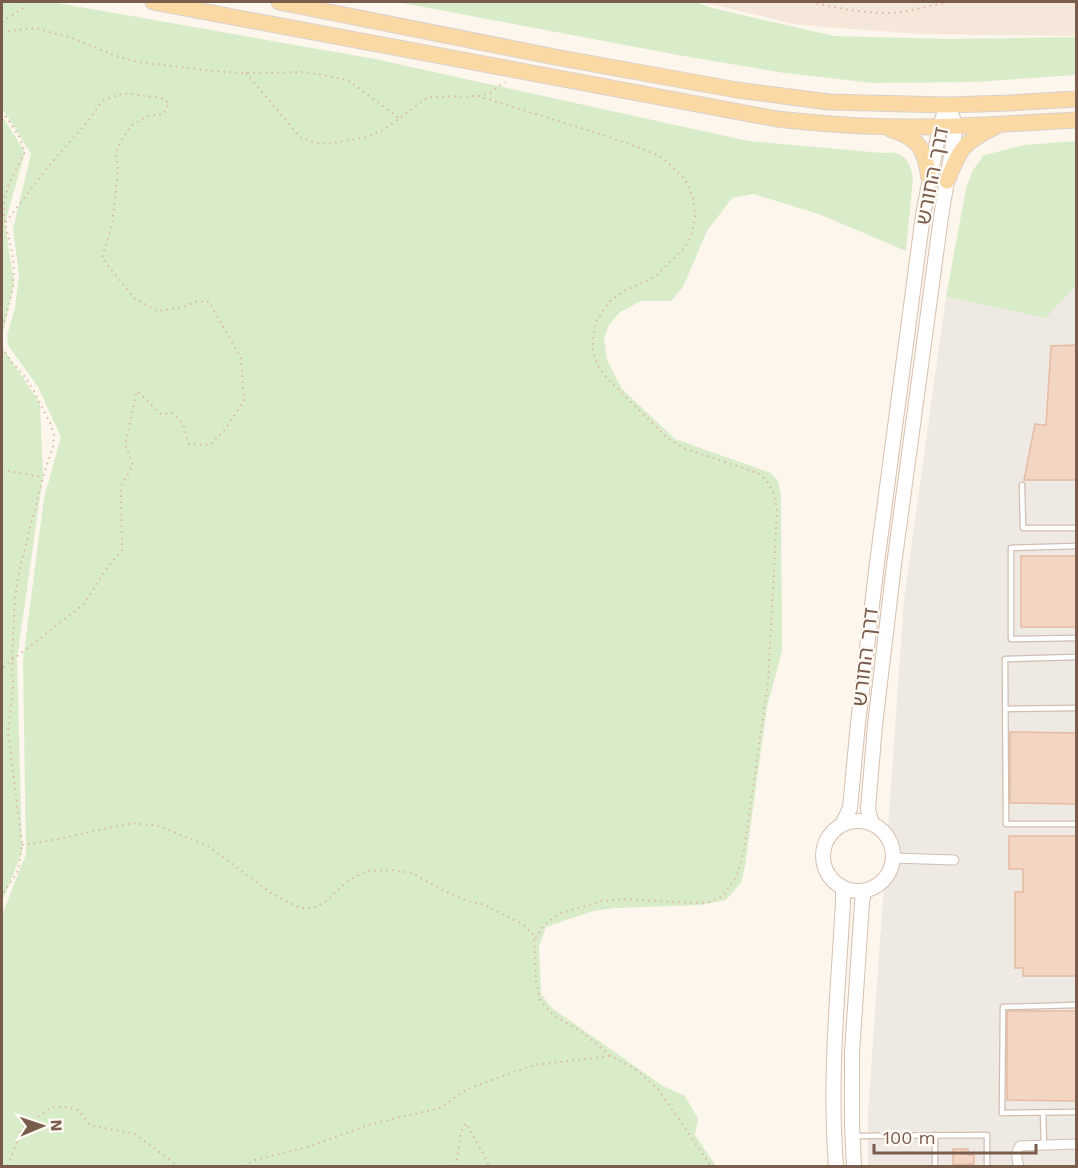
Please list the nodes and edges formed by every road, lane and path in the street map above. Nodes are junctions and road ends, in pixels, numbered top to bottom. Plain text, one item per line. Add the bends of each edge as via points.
1 (153, 2) edge
2 (279, 2) edge
3 (811, 2) edge
4 (949, 2) edge
5 (25, 7) dead end
6 (2, 22) edge
7 (2, 32) edge
8 (512, 69) junction
9 (246, 73) junction
10 (478, 96) junction
11 (1077, 99) edge
12 (947, 105) junction
13 (2, 111) edge
14 (400, 118) junction
15 (1077, 120) edge
16 (1000, 124) junction
17 (880, 126) junction
18 (940, 126) junction
19 (956, 126) junction
20 (929, 178) junction
21 (947, 181) junction
22 (5, 223) junction
23 (2, 227) edge
24 (2, 328) edge
25 (2, 347) edge
26 (2, 472) edge
27 (43, 477) junction
28 (1022, 485) dead end
29 (1077, 528) edge
30 (1077, 546) edge
31 (1077, 638) edge
32 (1077, 657) edge
33 (12, 660) junction
34 (2, 668) edge
35 (1077, 708) edge
36 (1006, 709) junction
37 (872, 824) junction
38 (1077, 824) edge
39 (842, 825) junction
40 (22, 845) junction
41 (893, 858) junction
42 (954, 860) dead end
43 (843, 888) junction
44 (864, 891) junction
45 (2, 895) edge
46 (534, 941) junction
47 (1077, 1005) edge
48 (611, 1056) junction
49 (1077, 1112) edge
50 (1043, 1113) junction
51 (935, 1135) junction
52 (852, 1136) junction
53 (1044, 1144) junction
54 (1077, 1144) edge
55 (8, 1167) edge
56 (178, 1167) edge
57 (244, 1167) edge
58 (456, 1167) edge
59 (489, 1167) edge
60 (711, 1167) edge
61 (836, 1167) edge
62 (854, 1167) edge
63 (935, 1167) edge
64 (987, 1167) edge
65 (1019, 1167) edge

1 - 8 main road
2 - 12 main road via 737,90 829,102
3 - 4 path via 881,14
5 - 6 path
7 - 9 path via 35,28 138,62
8 - 10 path via 504,84
8 - 17 main road via 777,119
9 - 14 path via 306,72 348,80
9 - 14 path via 300,137 313,142 326,144 367,137
10 - 14 path via 428,98
10 - 46 path via 643,149 663,158 685,179 695,217 691,237 654,277 609,302 595,323 592,348 606,377 666,437 684,448 758,473 774,493 777,510 768,683 737,875 723,896 709,902 623,899 558,914 543,926
11 - 12 main road
12 - 18 street, דרך החורש
12 - 19 street, דרך החורש
13 - 22 path via 25,152 9,185
15 - 16 main road
16 - 19 main road
16 - 21 main road via 962,148
17 - 18 main road
17 - 20 main road via 898,131 919,145
18 - 19 main road
18 - 20 street, דרך החורש
19 - 21 street, דרך החורש
20 - 39 street, דרך החורש via 877,563 850,808
21 - 37 street, דרך החורש via 885,644 868,809
22 - 23 path
22 - 24 path via 14,284
22 - 33 path via 102,101 123,93 161,98 169,103 163,114 147,116 132,126 121,141 116,153 112,225 102,258 134,298 157,310 209,302 241,358 244,401 210,445 189,444 183,424 173,413 161,414 137,392 125,445 134,465 121,486 122,550 84,604
25 - 27 path via 33,389 54,434
26 - 27 path
27 - 33 path via 19,572
28 - 29 lane via 1023,528
30 - 31 lane via 1011,548 1011,639
32 - 36 lane via 1005,659
33 - 34 path
33 - 40 path via 8,730
35 - 36 lane
36 - 38 lane via 1006,824
37 - 39 street via 862,821
37 - 41 street via 888,837
39 - 43 street via 833,831 823,851 827,873
40 - 45 path via 18,871
40 - 46 path via 133,823 159,826 208,846 271,893 300,908 313,908 325,902 366,870 411,873 524,925
41 - 42 street
41 - 44 street via 884,880
43 - 44 street
43 - 61 street via 834,1052
44 - 52 street via 852,1053
46 - 48 path via 540,1000 553,1015
47 - 50 lane via 1003,1007 1002,1113
48 - 57 path via 534,1065 467,1089 440,1108 371,1124 311,1146 255,1160
48 - 60 path via 634,1068 658,1089
49 - 50 lane
50 - 53 lane
51 - 52 lane
51 - 63 lane
51 - 64 lane via 987,1135
52 - 62 street
53 - 54 street
53 - 65 street via 1020,1146
55 - 56 path via 22,1128 52,1107 78,1110 90,1125 135,1134
58 - 59 path via 466,1123

